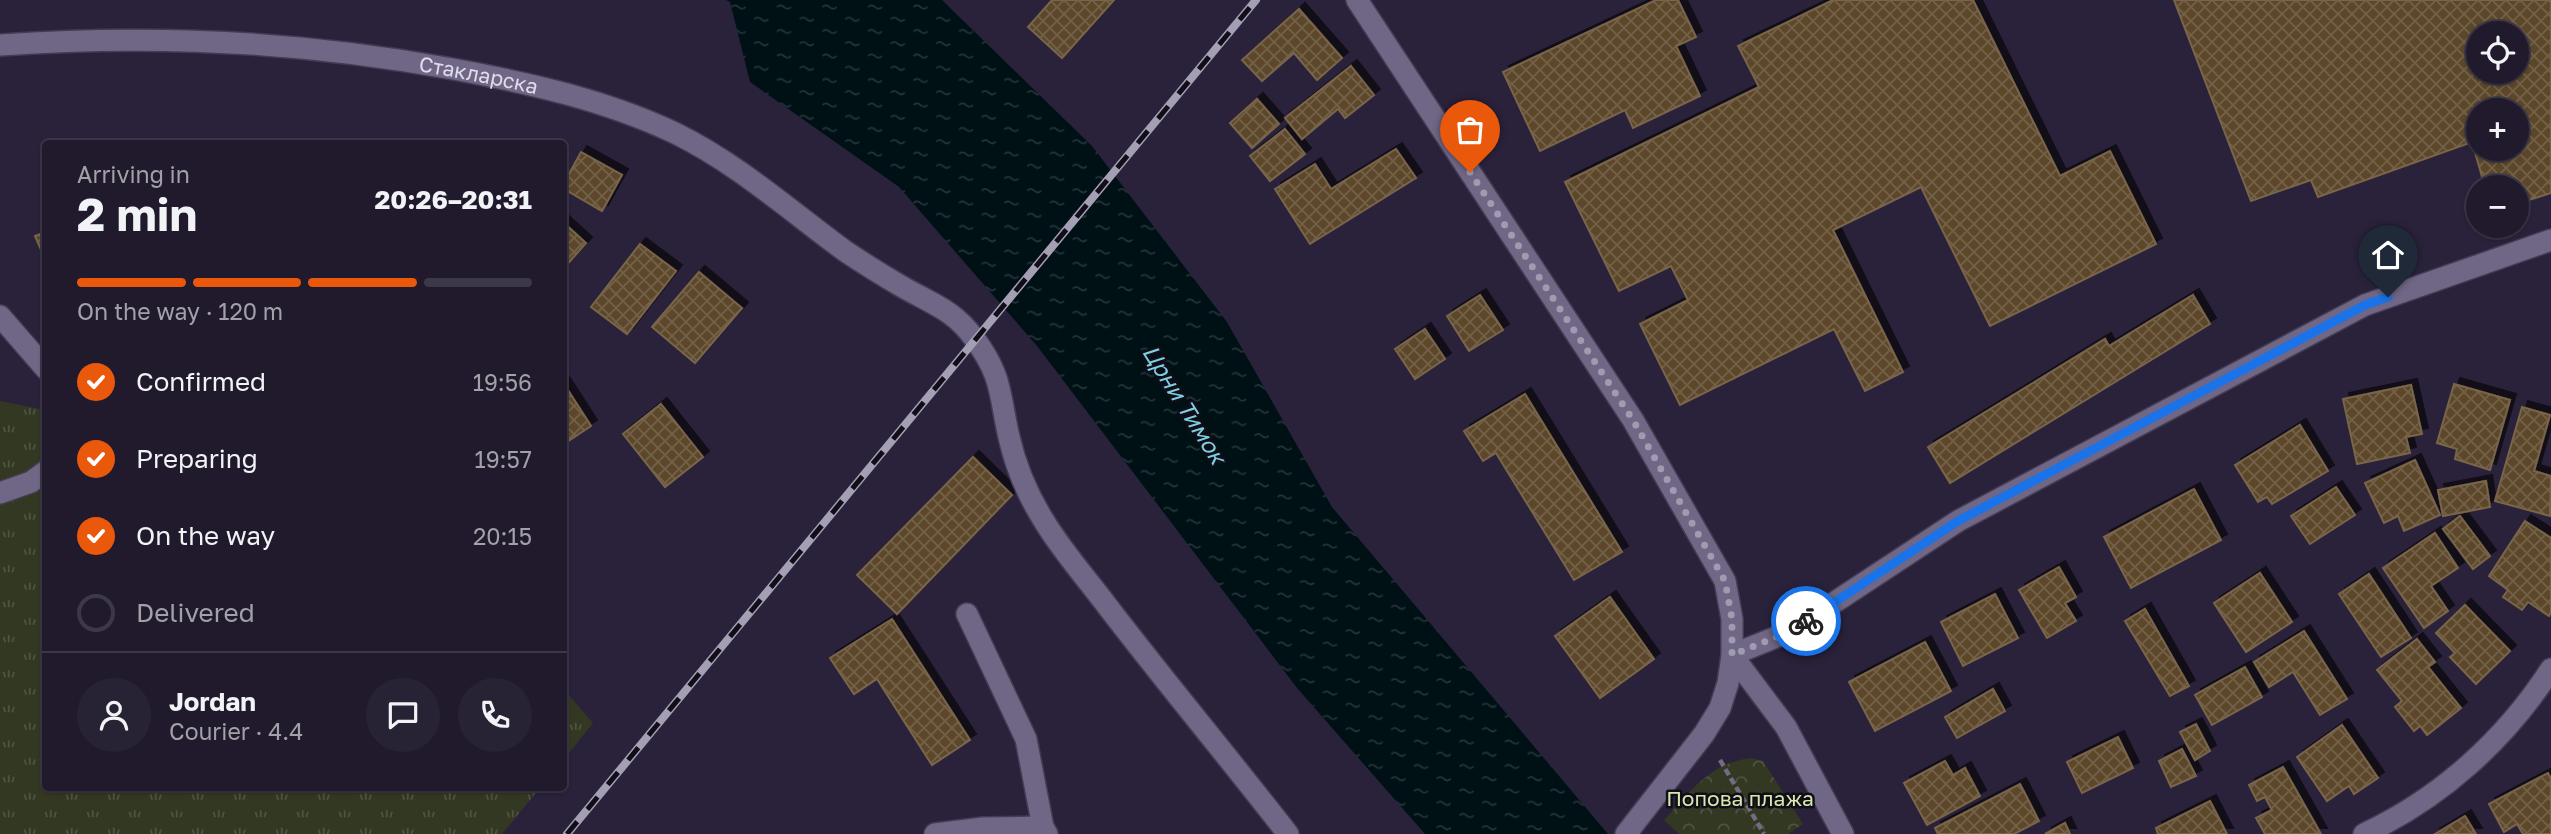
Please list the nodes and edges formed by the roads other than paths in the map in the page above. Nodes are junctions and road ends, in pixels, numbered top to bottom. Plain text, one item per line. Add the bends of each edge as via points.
1 (1357, 0) edge
2 (0, 45) edge
3 (2551, 240) edge
4 (0, 316) edge
5 (42, 364) edge
6 (42, 474) edge
7 (0, 493) edge
8 (967, 614) dead end
9 (1732, 655) junction
10 (2551, 668) edge
11 (979, 831) edge
12 (1045, 831) edge
13 (936, 834) edge
14 (1288, 834) edge
15 (1626, 834) edge
16 (1843, 834) edge
17 (2364, 834) edge

1 - 9 street via 1659,463 1725,581
2 - 14 street, Стакларска via 162,41 306,48 412,61 604,104 676,134 741,172 846,252 942,306 972,334 994,367 1022,483 1045,524
3 - 9 street via 2365,305 1958,521 1791,631
4 - 5 street
6 - 7 street
8 - 12 street via 1026,739
9 - 15 street via 1720,708
9 - 16 street via 1786,727
10 - 17 street via 2498,738 2459,774 2399,818
11 - 12 street
11 - 13 street

